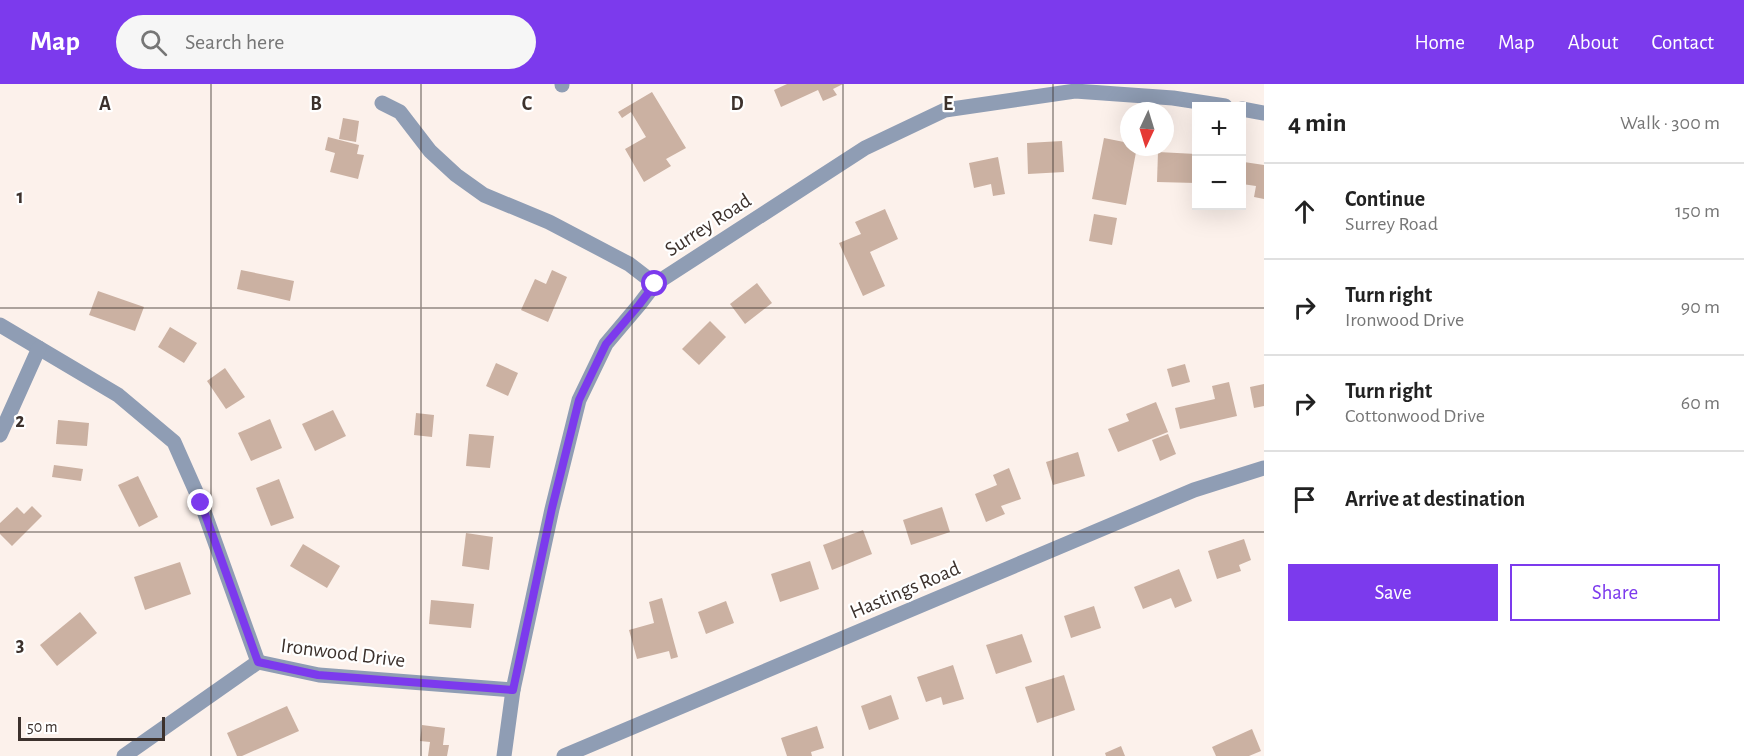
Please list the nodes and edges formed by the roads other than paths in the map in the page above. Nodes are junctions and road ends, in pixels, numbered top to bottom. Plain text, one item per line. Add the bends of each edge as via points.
1 (1199, 102) edge
2 (381, 103) dead end
3 (1246, 110) edge
4 (1264, 113) edge
5 (655, 284) junction
6 (0, 325) edge
7 (39, 348) junction
8 (0, 435) edge
9 (1264, 468) edge
10 (258, 662) junction
11 (513, 690) junction
12 (124, 756) edge
13 (504, 756) edge
14 (564, 756) edge

1 - 5 street, Surrey Road via 1075,91 945,110 865,148
2 - 5 street via 400,112 430,151 484,195 549,222 628,264
3 - 4 street
5 - 11 street, Surrey Road via 606,344 579,400
6 - 7 street
7 - 8 street
7 - 10 street via 118,395 174,442 201,503
9 - 14 street, Hastings Road via 1194,490
10 - 11 street, Ironwood Drive via 318,675
10 - 12 street, Ironwood Drive
11 - 13 street, Surrey Road

